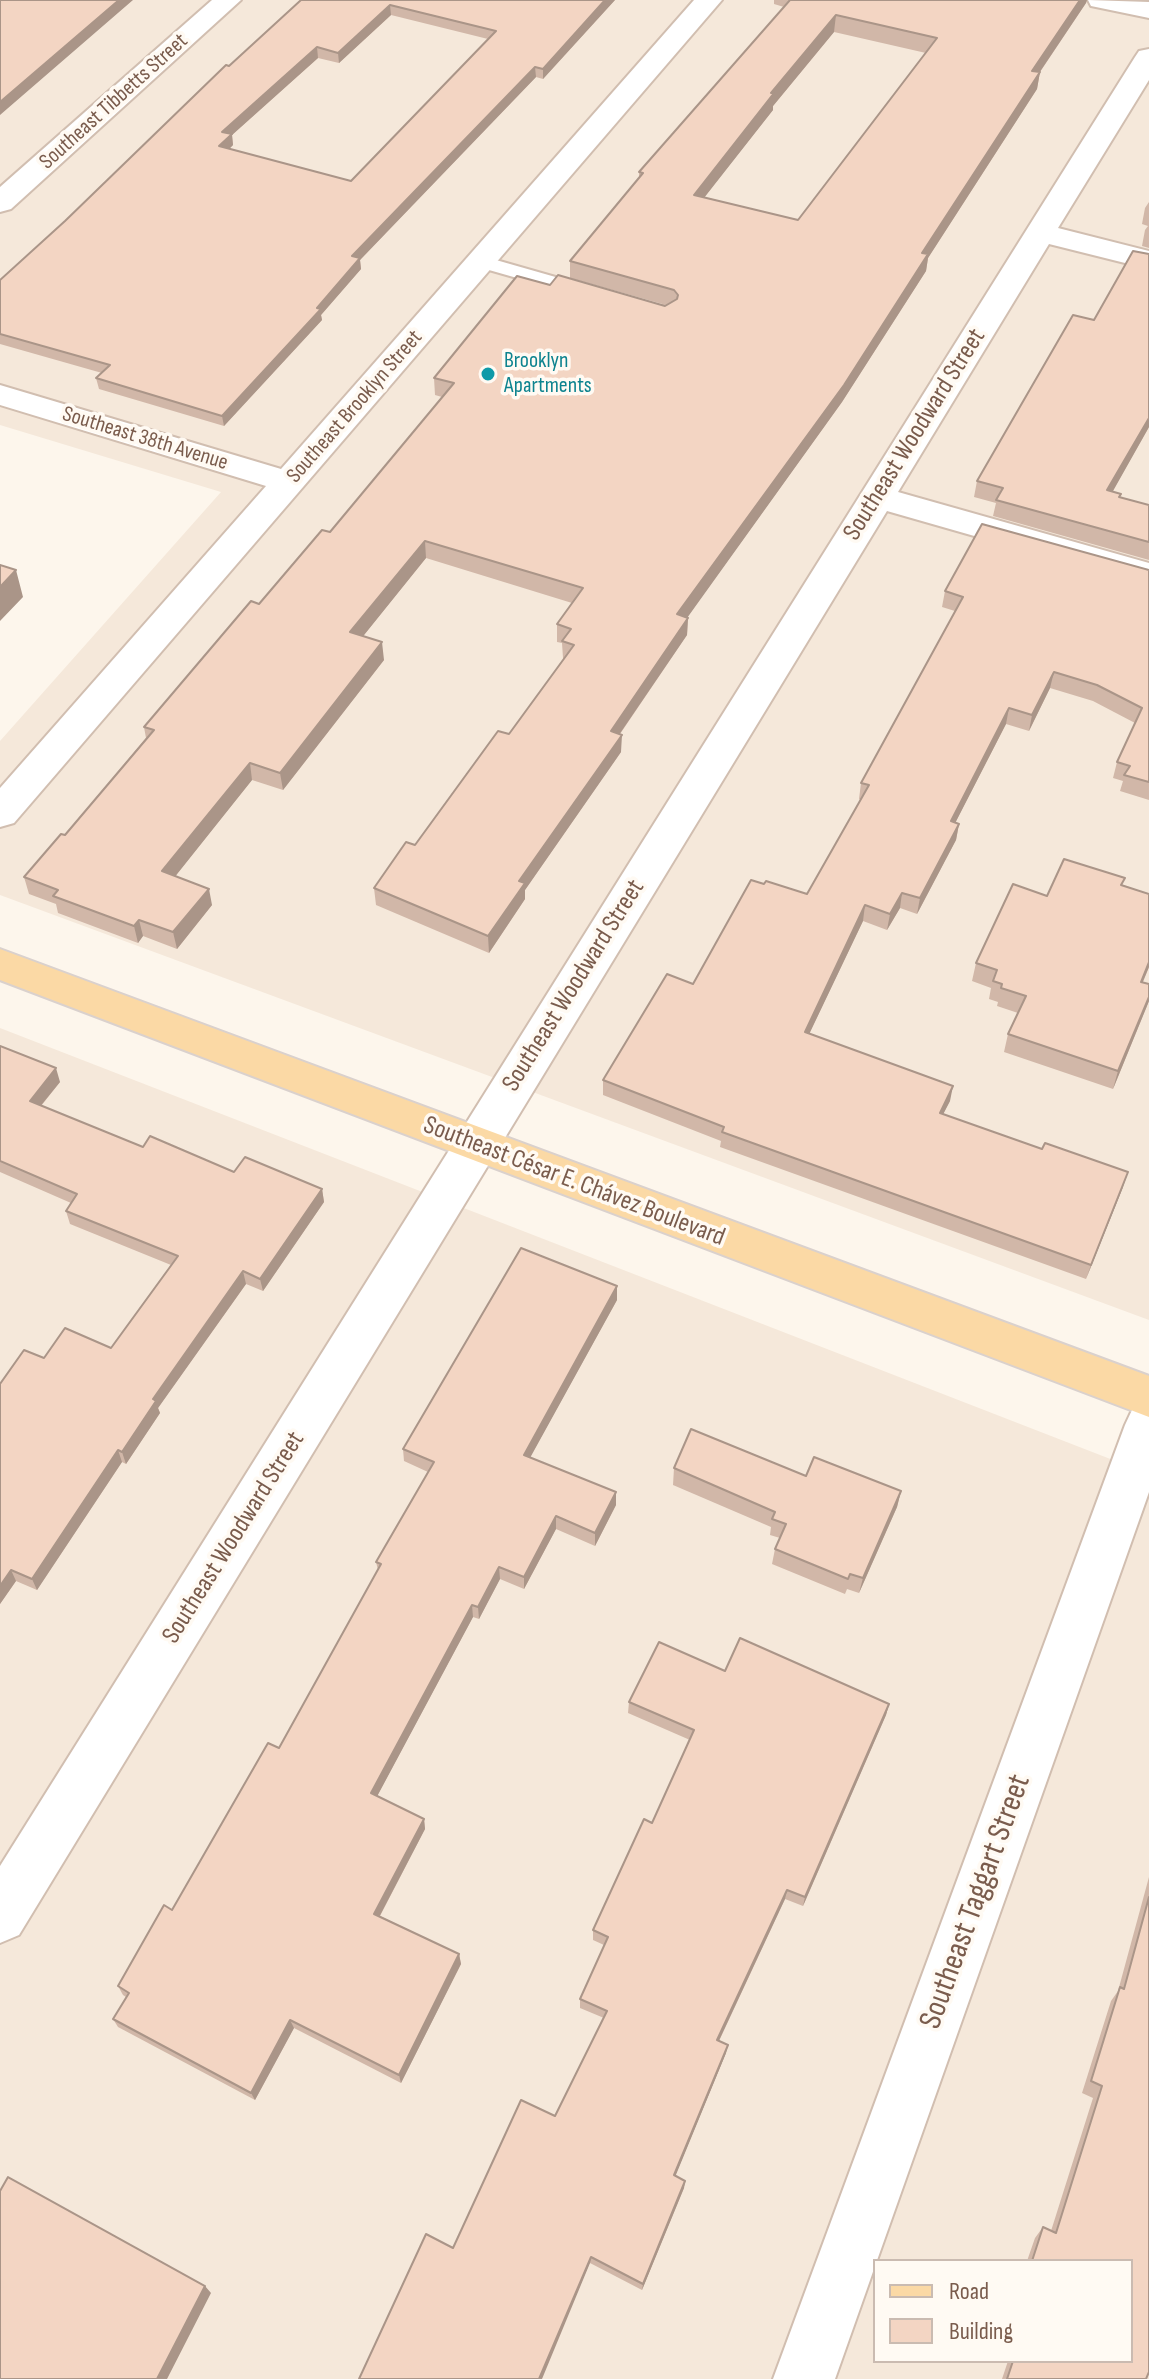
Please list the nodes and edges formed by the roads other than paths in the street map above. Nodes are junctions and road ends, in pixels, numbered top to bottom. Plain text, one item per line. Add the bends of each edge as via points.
1 (228, 0) edge
2 (709, 0) edge
3 (1101, 0) edge
4 (1149, 10) edge
5 (1149, 57) edge
6 (0, 203) edge
7 (1040, 233) junction
8 (1149, 260) edge
9 (482, 262) junction
10 (604, 296) edge
11 (0, 395) edge
12 (289, 482) junction
13 (877, 497) junction
14 (1149, 575) edge
15 (0, 813) edge
16 (0, 964) edge
17 (476, 1145) junction
18 (1149, 1397) edge
19 (1149, 1425) edge
20 (0, 1916) edge
21 (804, 2379) edge

1 - 6 street, Southeast Tibbetts Street
2 - 9 street, Southeast Brooklyn Street
3 - 4 street
5 - 7 street, Southeast Woodward Street
7 - 8 street
7 - 13 street, Southeast Woodward Street
9 - 10 lane
9 - 12 street, Southeast Brooklyn Street
11 - 12 street, Southeast 38th Avenue
12 - 15 street, Southeast Brooklyn Street
13 - 14 street
13 - 17 street, Southeast Woodward Street
16 - 17 main road, Southeast César E. Chávez Boulevard
17 - 18 main road, Southeast César E. Chávez Boulevard
17 - 20 street, Southeast Woodward Street
19 - 21 street, Southeast Taggart Street

